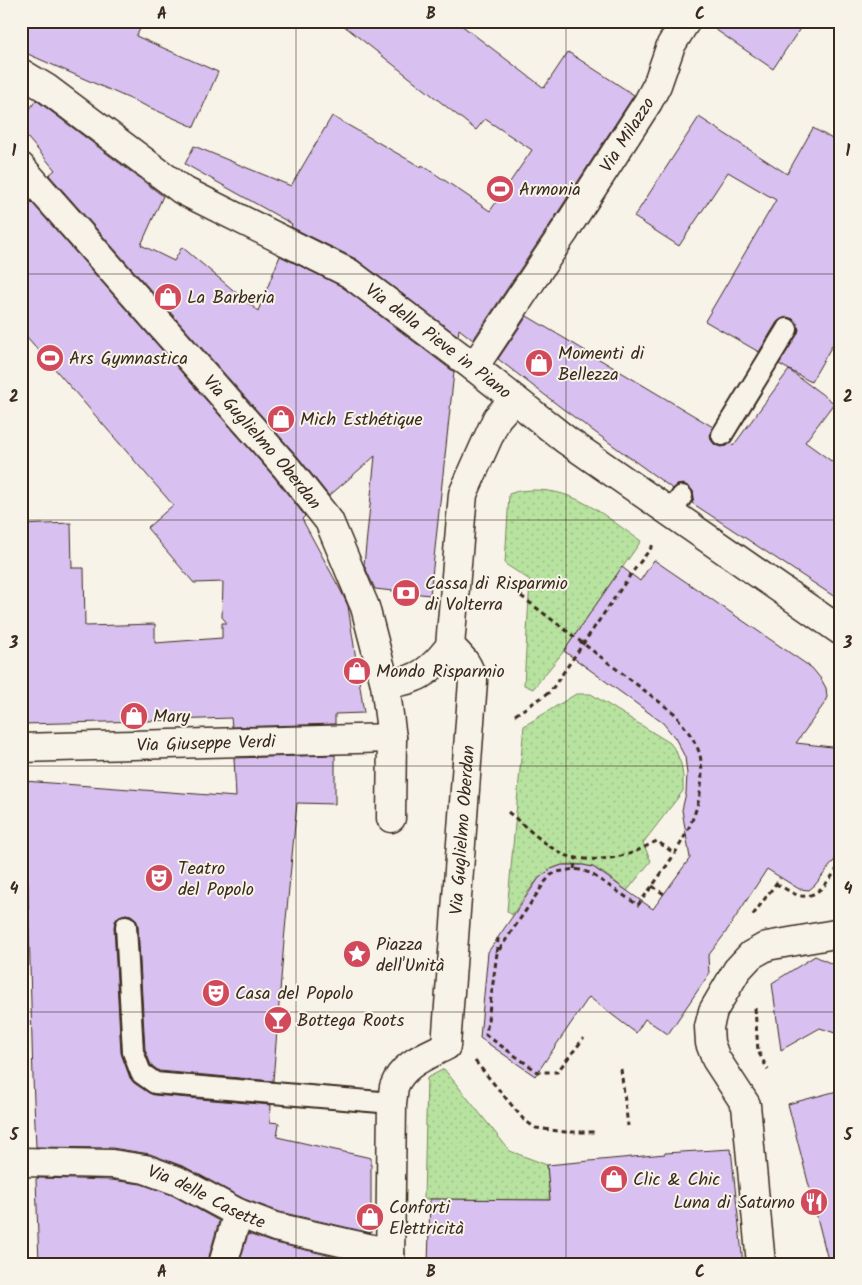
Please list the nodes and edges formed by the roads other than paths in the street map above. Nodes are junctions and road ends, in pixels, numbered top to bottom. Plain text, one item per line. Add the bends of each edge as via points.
1 (686, 21) edge
2 (21, 73) edge
3 (21, 167) edge
4 (787, 329) dead end
5 (474, 367) junction
6 (514, 398) junction
7 (722, 435) dead end
8 (841, 631) edge
9 (450, 646) junction
10 (385, 684) junction
11 (392, 738) junction
12 (21, 748) edge
13 (391, 818) dead end
14 (126, 926) dead end
15 (841, 933) edge
16 (392, 1103) junction
17 (21, 1162) edge
18 (238, 1213) junction
19 (390, 1258) edge
20 (223, 1264) edge
21 (761, 1264) edge

1 - 5 street, Via Milazzo via 671,45 648,102
2 - 5 street, Via della Pieve in Piano via 46,88 182,190 349,273
3 - 10 street, Via Guglielmo Oberdan via 286,467 328,521 365,607
4 - 7 lane
5 - 6 street, Via della Pieve in Piano
6 - 8 street, Via della Pieve in Piano via 566,440 676,505
6 - 9 street via 498,418 463,494
9 - 10 street via 443,656 419,675
9 - 16 street, Via Guglielmo Oberdan via 466,662 473,681 446,1046 411,1063 394,1088
10 - 11 street, Via Guglielmo Oberdan
11 - 12 street, Via Giuseppe Verdi
11 - 13 street, Via Guglielmo Oberdan
14 - 16 lane via 133,1052 141,1073 155,1082
15 - 21 street via 767,946 752,955 737,970 713,1011 709,1027 716,1059 746,1105
16 - 19 street, Via Guglielmo Oberdan
17 - 18 street, Via delle Casette via 112,1164 145,1169 178,1181
18 - 19 street, Via delle Casette via 274,1228
18 - 20 street

